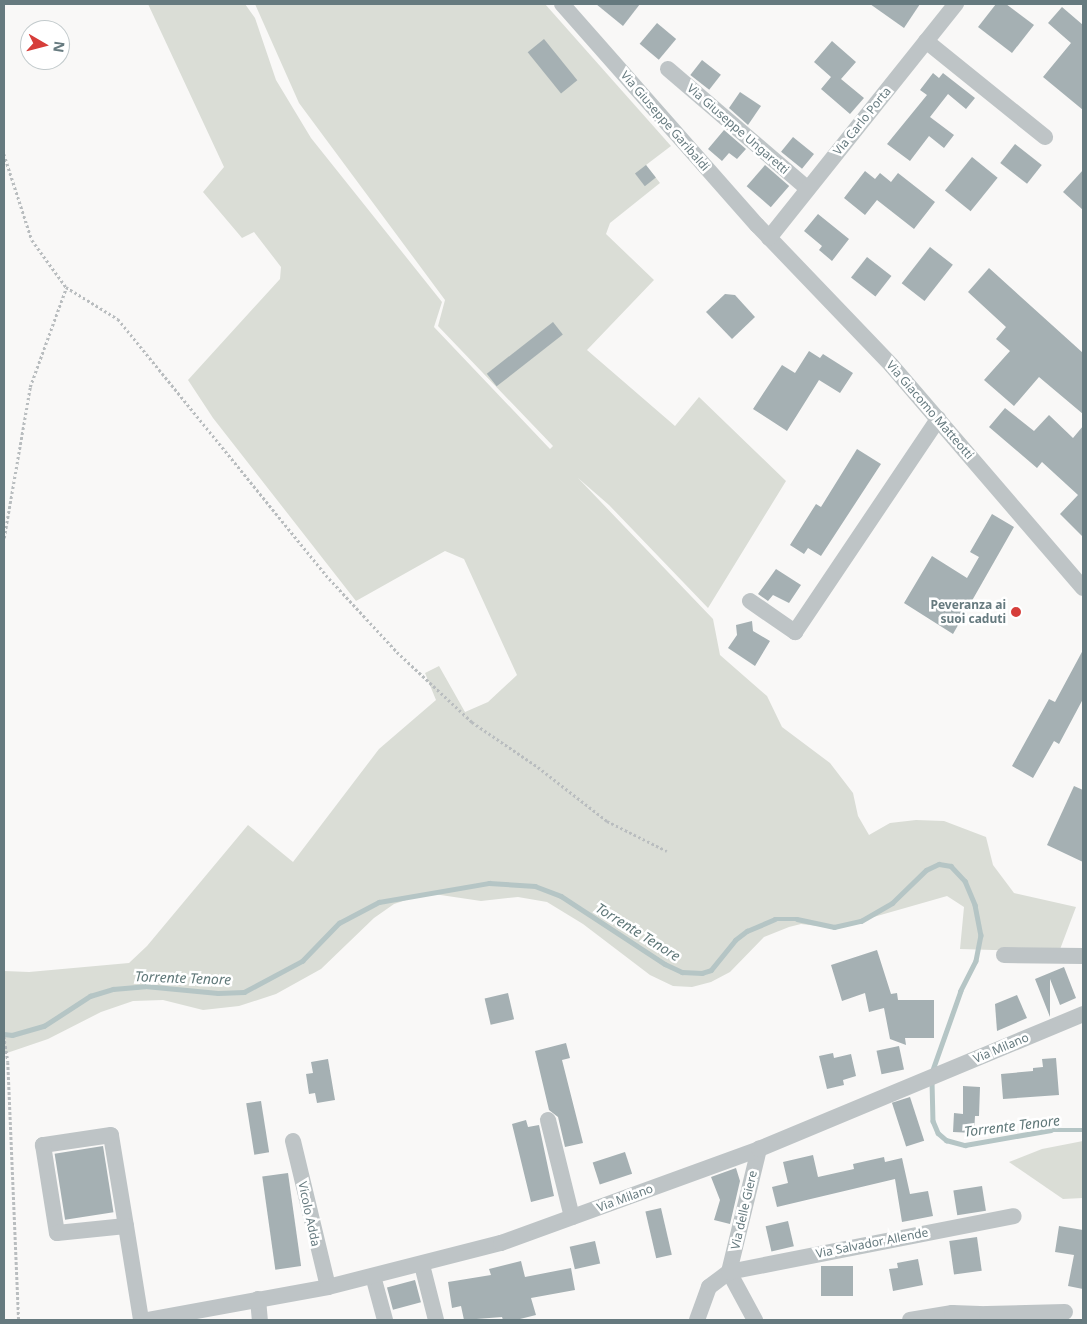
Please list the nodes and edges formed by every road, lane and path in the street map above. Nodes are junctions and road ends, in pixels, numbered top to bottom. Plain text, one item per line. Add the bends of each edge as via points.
1 (562, 4) edge
2 (956, 4) edge
3 (926, 41) junction
4 (668, 69) dead end
5 (1045, 137) dead end
6 (4, 154) edge
7 (808, 189) junction
8 (769, 238) junction
9 (66, 287) junction
10 (938, 420) junction
11 (4, 538) edge
12 (1083, 588) edge
13 (750, 600) dead end
14 (667, 851) dead end
15 (1004, 955) dead end
16 (1083, 956) edge
17 (1083, 1014) edge
18 (4, 1036) edge
19 (548, 1120) dead end
20 (294, 1141) dead end
21 (759, 1149) junction
22 (1014, 1216) dead end
23 (572, 1217) junction
24 (126, 1226) junction
25 (422, 1265) junction
26 (729, 1272) junction
27 (372, 1276) junction
28 (328, 1287) junction
29 (258, 1299) junction
30 (1065, 1312) dead end
31 (986, 1317) edge
32 (168, 1318) edge
33 (19, 1320) edge
34 (140, 1320) edge
35 (147, 1320) edge
36 (260, 1320) edge
37 (384, 1320) edge
38 (436, 1320) edge
39 (696, 1320) edge
40 (755, 1320) edge
41 (910, 1320) edge

1 - 8 street, Via Giuseppe Garibaldi
2 - 3 street, Via Carlo Porta
3 - 5 street
3 - 7 street, Via Carlo Porta
4 - 7 street, Via Giuseppe Ungaretti
6 - 9 path via 32,240
7 - 8 street, Via Carlo Porta
8 - 10 street, Via Giacomo Matteotti via 892,366
9 - 11 path via 30,387
9 - 14 path via 118,319 326,575 396,652 472,722 607,821
10 - 12 street, Via Giacomo Matteotti
10 - 13 street via 795,632
15 - 16 street
17 - 21 street, Via Milano
18 - 33 path via 8,1062
19 - 23 street
20 - 28 street, Vicolo Adda
21 - 23 street, Via Milano
21 - 26 street, Via delle Giere
22 - 26 street, Via Salvador Allende
23 - 25 street, Via Milano via 501,1243
24 - 24 street via 111,1136 43,1145 57,1233
24 - 34 street
25 - 27 street, Via Milano
25 - 38 street
26 - 39 street via 709,1287
26 - 40 street
27 - 28 street, Via Milano
27 - 37 street
28 - 29 street, Via Milano
29 - 32 street, Via Milano
29 - 36 street
30 - 31 street
31 - 41 street via 952,1312
32 - 35 street, Via Milano

